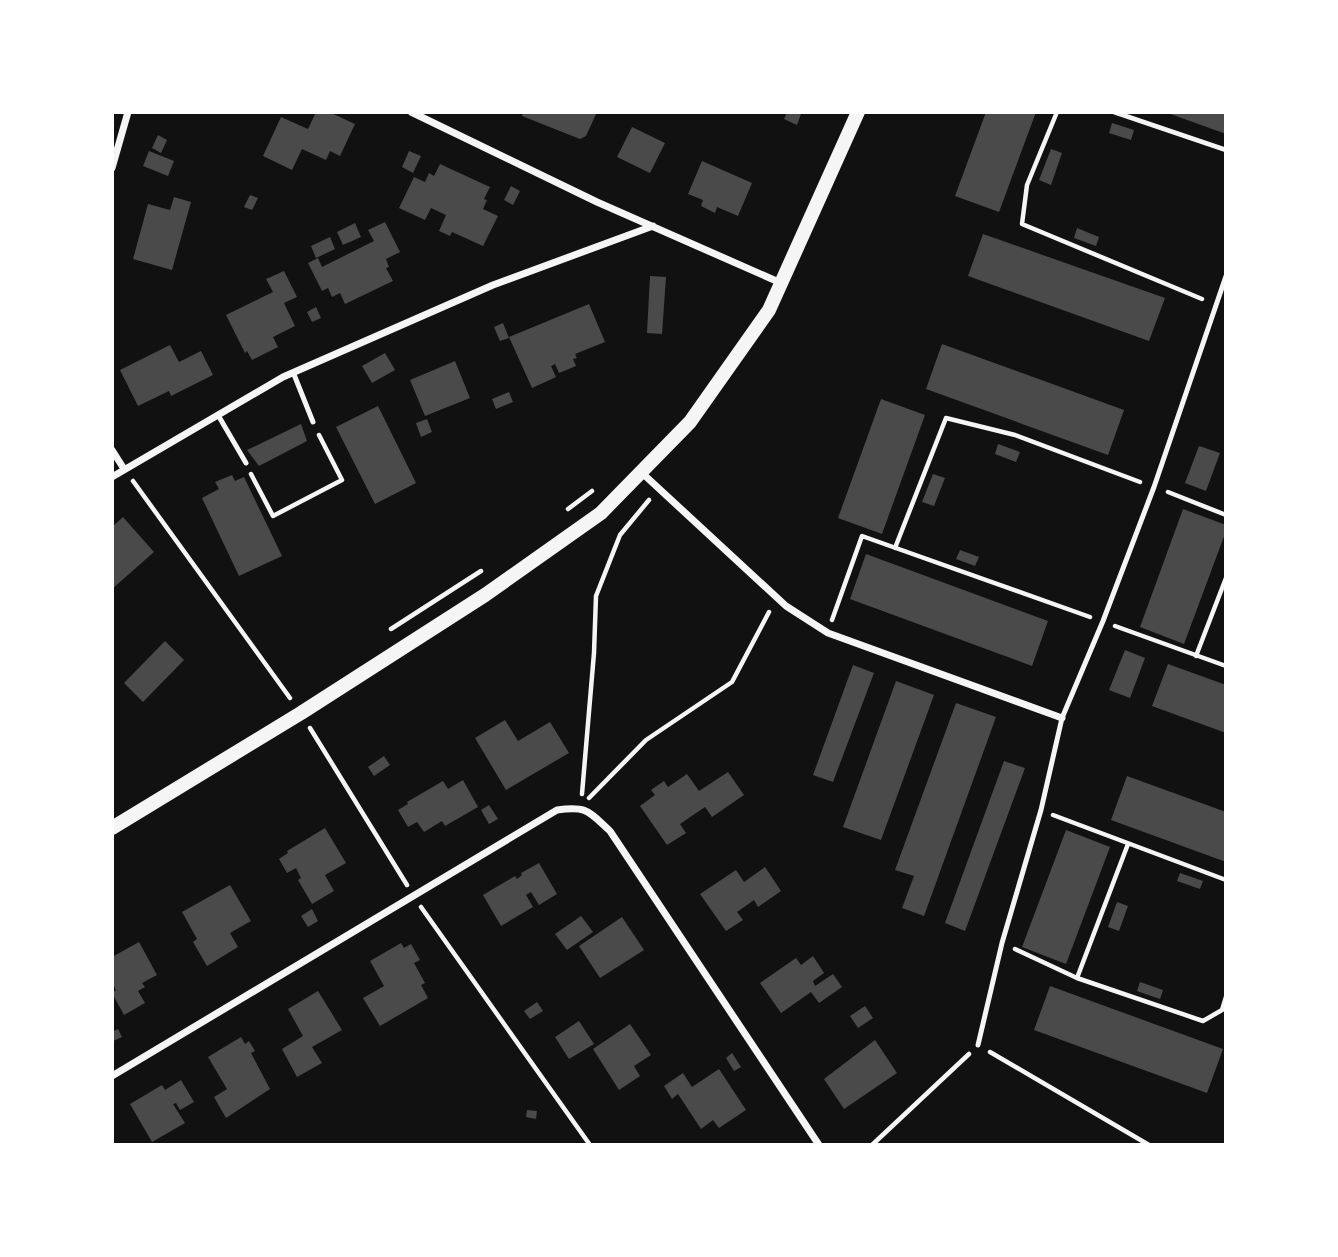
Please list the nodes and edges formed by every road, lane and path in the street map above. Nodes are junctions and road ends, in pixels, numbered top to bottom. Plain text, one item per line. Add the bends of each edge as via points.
1 (128, 112) edge
2 (411, 112) edge
3 (858, 112) edge
4 (1057, 112) edge
5 (1114, 112) edge
6 (1226, 150) edge
7 (112, 168) edge
8 (653, 226) junction
9 (1226, 276) edge
10 (781, 284) junction
11 (1216, 305) junction
12 (293, 372) junction
13 (218, 415) junction
14 (313, 422) joint
15 (112, 450) edge
16 (246, 463) joint
17 (124, 469) junction
18 (641, 472) junction
19 (112, 477) edge
20 (600, 485) dead end
21 (1154, 487) junction
22 (658, 488) junction
23 (1226, 515) edge
24 (559, 516) dead end
25 (895, 548) junction
26 (484, 569) dead end
27 (1226, 578) edge
28 (777, 598) junction
29 (1103, 621) junction
30 (828, 633) junction
31 (380, 636) dead end
32 (1196, 656) junction
33 (1226, 666) edge
34 (299, 688) dead end
35 (288, 695) junction
36 (276, 702) dead end
37 (302, 713) junction
38 (1062, 718) junction
39 (580, 807) junction
40 (1041, 810) junction
41 (112, 828) edge
42 (1128, 844) junction
43 (1226, 880) edge
44 (413, 895) junction
45 (1002, 943) junction
46 (1077, 978) junction
47 (1226, 997) edge
48 (978, 1045) junction
49 (112, 1076) edge
50 (590, 1145) edge
51 (819, 1145) edge
52 (872, 1145) edge
53 (1149, 1145) edge

1 - 7 street
2 - 8 street
3 - 10 main road
4 - 11 path via 1027,185 1022,224
5 - 6 path
8 - 10 street
8 - 12 street via 493,285
9 - 11 lane
10 - 18 main road via 769,310 690,422
11 - 21 lane
12 - 13 street
12 - 14 lane
13 - 16 lane
13 - 17 street
14 - 16 path via 342,480 273,516
15 - 17 street
17 - 19 street
17 - 35 path
18 - 22 street
18 - 37 main road via 601,513 485,595
20 - 24 path
21 - 23 path
21 - 25 path via 1015,435 946,418
21 - 29 lane
22 - 28 street
22 - 39 path via 620,535 596,596
25 - 29 path
25 - 30 path via 862,536
26 - 31 path
27 - 32 path
28 - 30 street
28 - 39 path via 732,682 646,740
29 - 32 path
29 - 38 lane
30 - 38 street
32 - 33 path
34 - 35 path
35 - 36 path
35 - 37 path
37 - 41 main road
37 - 44 path
38 - 40 lane
39 - 44 street via 557,810
39 - 51 street via 610,831
40 - 42 path
40 - 45 lane
42 - 43 path
42 - 46 path
44 - 49 street
44 - 50 path
45 - 46 path
45 - 48 lane
46 - 47 path via 1203,1021 1222,1010
48 - 52 path
48 - 53 path

